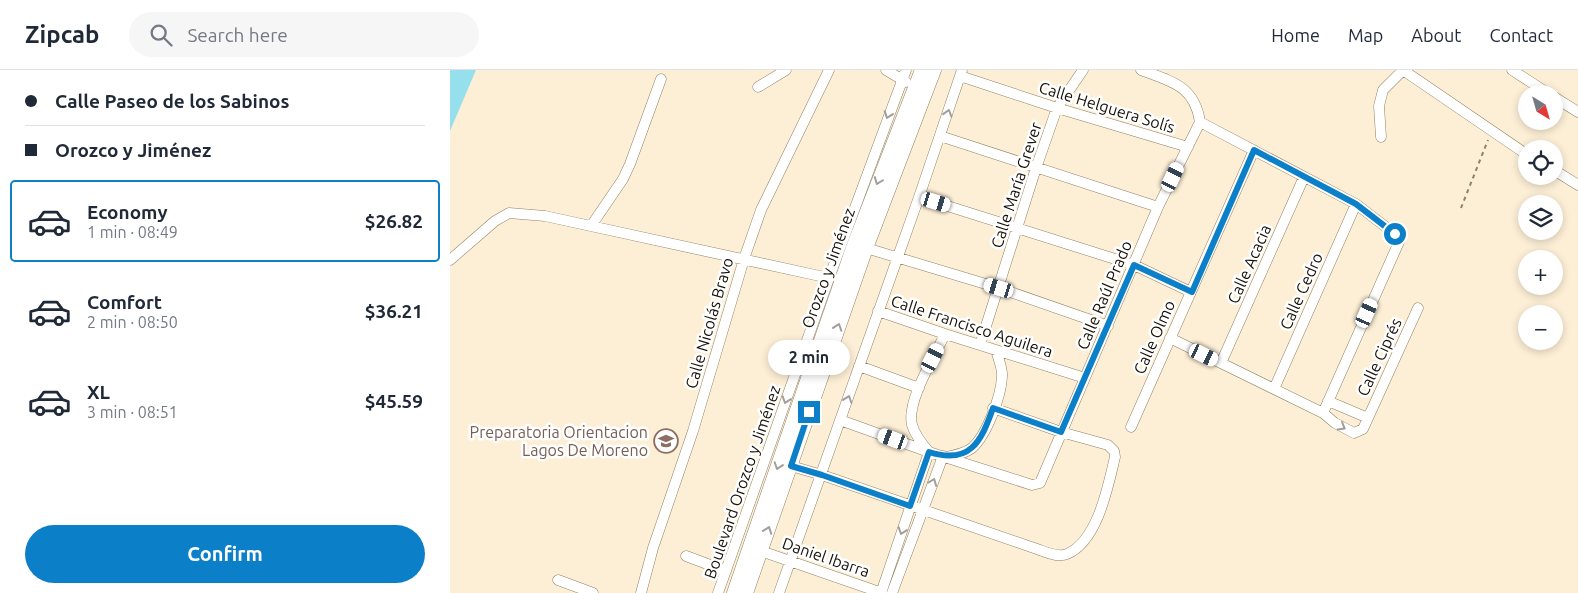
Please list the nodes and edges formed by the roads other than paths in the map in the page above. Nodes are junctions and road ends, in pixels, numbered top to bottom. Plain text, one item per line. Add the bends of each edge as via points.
1 (786, 70) edge
2 (829, 70) edge
3 (886, 70) edge
4 (922, 70) edge
5 (934, 70) edge
6 (1083, 70) edge
7 (1141, 70) edge
8 (1403, 70) edge
9 (1512, 70) edge
10 (961, 73) edge
11 (904, 75) edge
12 (661, 80) dead end
13 (1535, 85) edge
14 (914, 86) junction
15 (758, 87) dead end
16 (1563, 103) edge
17 (1057, 108) junction
18 (1578, 112) edge
19 (1200, 122) junction
20 (940, 136) junction
21 (1381, 137) dead end
22 (1188, 147) junction
23 (1518, 149) edge
24 (1254, 150) junction
25 (1036, 168) junction
26 (1563, 176) edge
27 (1304, 177) junction
28 (1578, 185) edge
29 (919, 197) junction
30 (1356, 204) junction
31 (1158, 208) junction
32 (591, 226) junction
33 (1017, 227) junction
34 (866, 248) junction
35 (897, 257) junction
36 (744, 259) junction
37 (450, 260) edge
38 (1134, 265) junction
39 (828, 278) junction
40 (999, 288) junction
41 (1192, 292) junction
42 (1418, 308) dead end
43 (878, 311) junction
44 (1108, 326) junction
45 (945, 334) junction
46 (1170, 338) junction
47 (980, 345) junction
48 (996, 350) junction
49 (1220, 363) junction
50 (859, 366) junction
51 (1085, 378) junction
52 (919, 388) junction
53 (1274, 389) junction
54 (1328, 401) junction
55 (993, 408) junction
56 (1322, 413) junction
57 (1368, 418) junction
58 (840, 420) junction
59 (1131, 427) dead end
60 (1061, 432) junction
61 (929, 452) junction
62 (944, 456) junction
63 (791, 466) junction
64 (822, 475) junction
65 (910, 506) junction
66 (922, 510) junction
67 (761, 550) junction
68 (686, 556) dead end
69 (790, 560) junction
70 (726, 571) junction
71 (558, 580) dead end
72 (593, 593) edge
73 (641, 593) edge
74 (718, 593) edge
75 (734, 593) edge
76 (746, 593) edge
77 (779, 593) edge
78 (881, 593) edge
79 (892, 593) edge

1 - 15 street
2 - 36 street, Calle Nicolás Bravo via 760,210
3 - 11 street
4 - 14 highway, Orozco y Jiménez
5 - 34 highway, Orozco y Jiménez
6 - 17 street, Calle María Grever
7 - 19 street via 1171,80 1186,91 1198,107
8 - 21 street via 1384,90 1379,106
8 - 23 street
9 - 13 street
10 - 17 street, Calle Helguera Solís
20 -> 10 street
11 - 14 street
11 -> 39 street, Boulevard Orozco y Jiménez
12 - 32 street via 623,179
14 -> 75 highway, Orozco y Jiménez via 854,245
16 - 18 street
17 - 22 street, Calle Helguera Solís
17 - 25 street, Calle María Grever
19 - 22 street, Calle Raúl Prado
19 - 24 street
20 - 25 street
20 - 29 street
22 - 31 street, Calle Raúl Prado
24 - 27 street
24 - 41 street, Calle Olmo
25 - 31 street
25 - 33 street, Calle María Grever
26 - 28 street
27 - 30 street
27 - 49 street, Calle Acacia
29 - 33 street
29 - 35 street
30 - 53 street, Calle Cedro
30 - 54 street via 1395,234 1399,242
31 - 38 street, Calle Raúl Prado
32 - 36 street
32 - 37 street via 545,216 509,213 495,220
33 - 38 street
33 - 40 street, Calle María Grever
34 - 35 street
63 -> 34 highway, Orozco y Jiménez
35 - 40 street
35 - 43 street
36 - 39 street
36 - 73 street, Calle Nicolás Bravo
38 - 41 street
38 - 44 street, Calle Raúl Prado
39 -> 70 street, Boulevard Orozco y Jiménez
40 - 44 street
40 - 47 street, Calle María Grever
41 - 46 street, Calle Olmo
42 - 57 street, Calle Ciprés
43 - 45 street, Calle Francisco Aguilera
43 - 50 street
44 - 51 street, Calle Raúl Prado
45 - 47 street, Calle Francisco Aguilera
45 - 52 street
46 - 49 street
46 - 59 street, Calle Olmo
47 - 48 street, Calle Francisco Aguilera
48 - 51 street, Calle Francisco Aguilera
48 - 55 street via 1003,375
49 - 53 street
50 - 52 street
58 -> 50 street
51 - 60 street, Calle Raúl Prado
52 - 61 street via 912,407 912,424 920,442
53 - 56 street
54 - 56 street
54 - 57 street, Calle Ciprés
55 - 60 street
55 - 62 street via 983,436 971,448 962,454
56 -> 57 street, Calle Ciprés via 1354,433 1363,429
58 - 61 street
58 - 64 street
60 - 62 street, Calle Raúl Prado via 1040,483 1032,484
60 - 66 street via 1108,445 1115,457 1094,527 1077,547 1066,554 1037,550
61 - 62 street
61 - 65 street
66 -> 62 street
63 - 64 street
67 -> 63 highway, Orozco y Jiménez
64 - 65 street
64 - 69 street
65 - 66 street
65 -> 78 street
66 - 79 street
67 - 69 street, Daniel Ibarra
67 - 76 highway, Orozco y Jiménez
68 - 70 street
69 - 77 street
69 - 78 street, Daniel Ibarra
70 - 74 street, Boulevard Orozco y Jiménez
71 - 72 street

